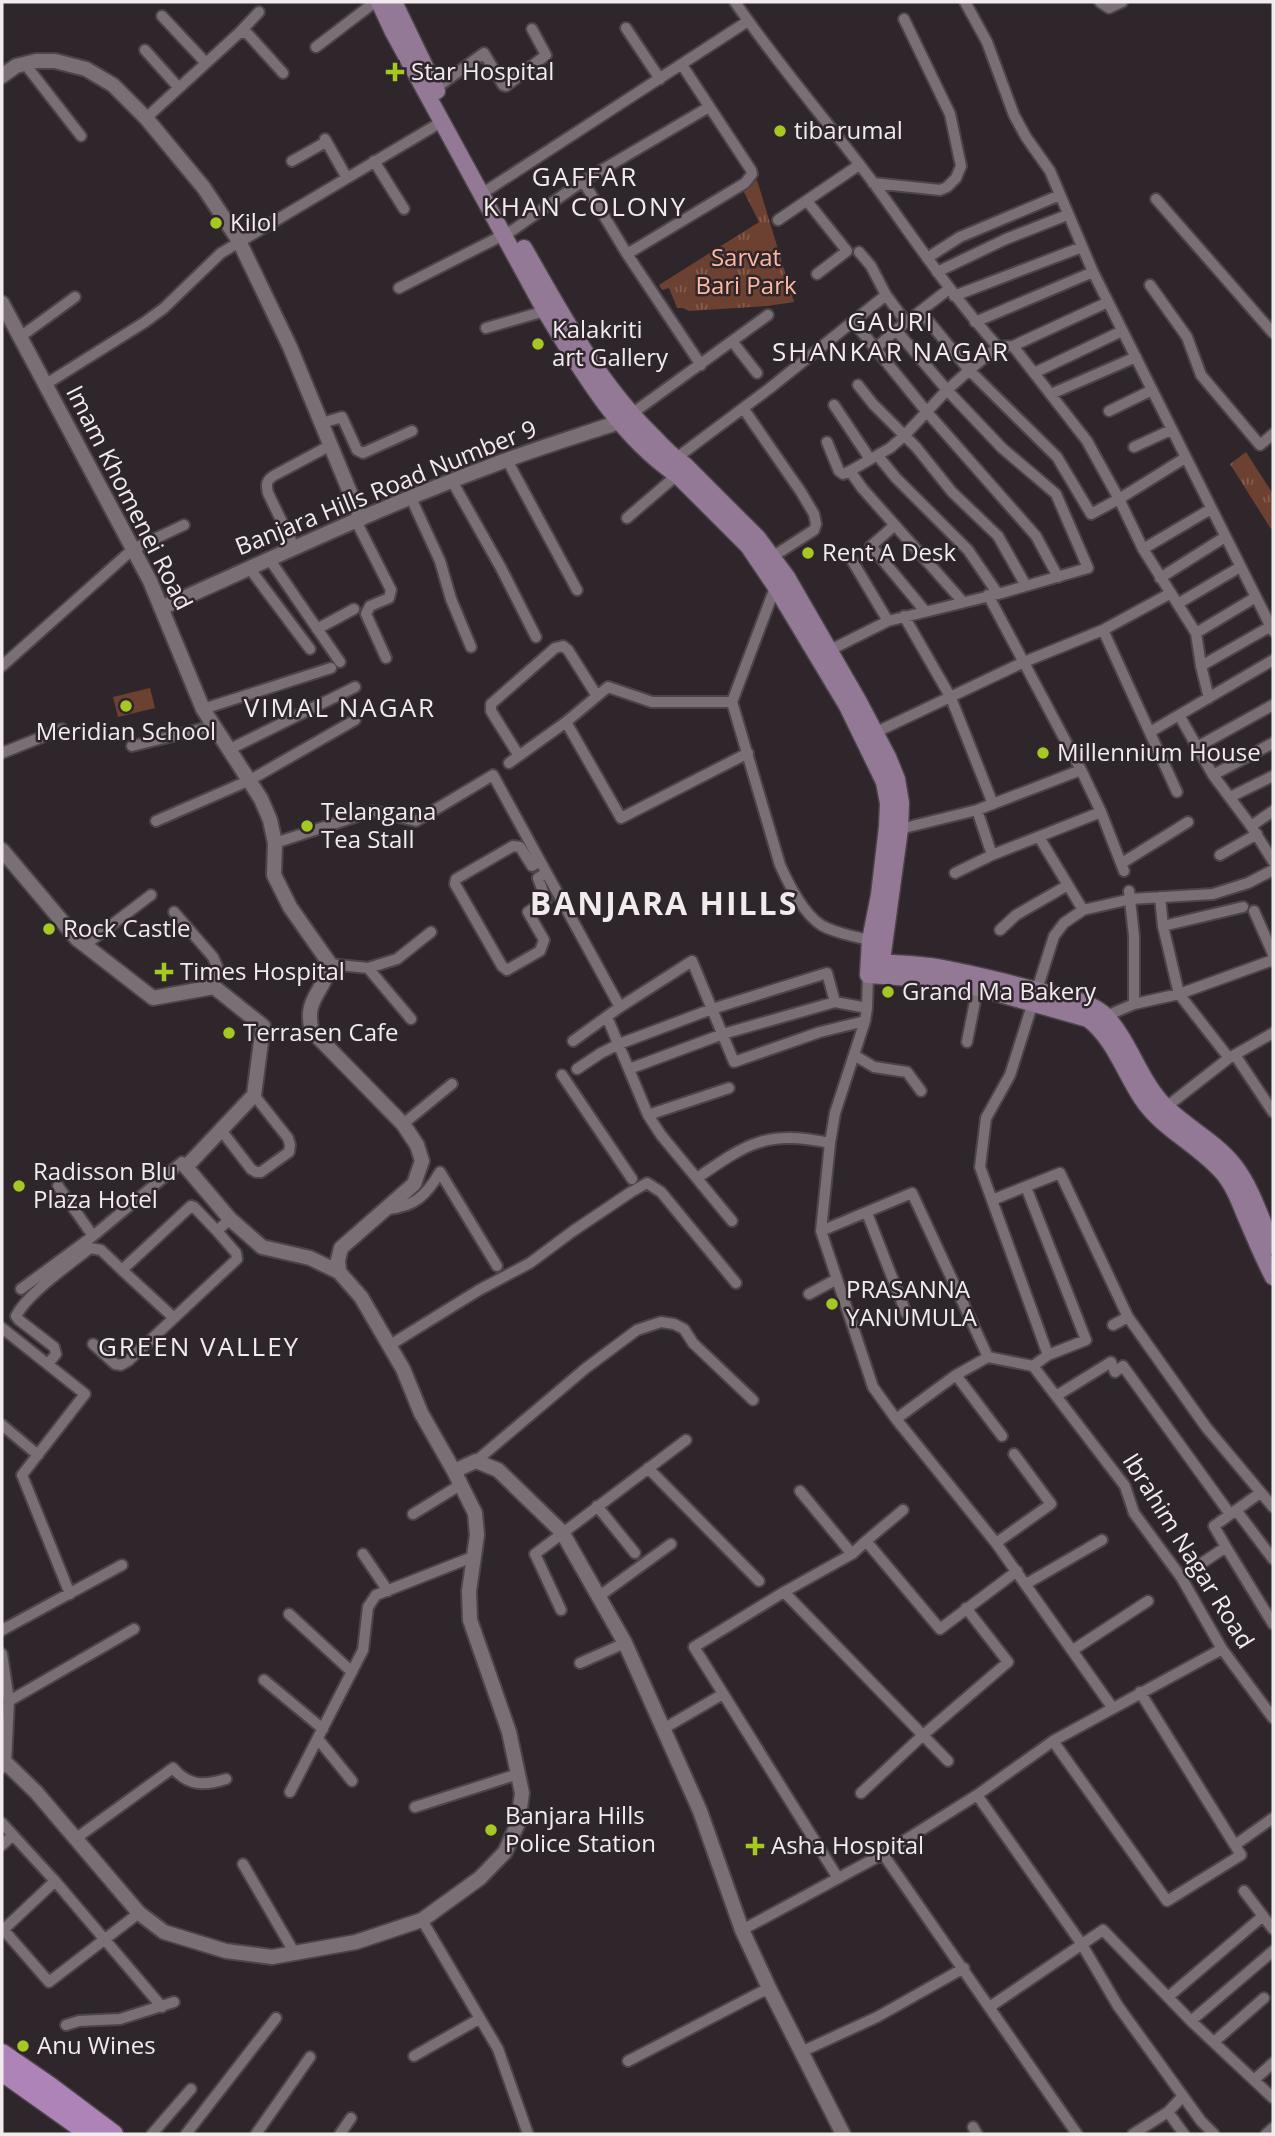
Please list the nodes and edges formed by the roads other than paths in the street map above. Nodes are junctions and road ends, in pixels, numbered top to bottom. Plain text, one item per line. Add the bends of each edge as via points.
1 (377, 2) edge
2 (394, 2) edge
3 (735, 2) edge
4 (965, 2) edge
5 (1100, 2) edge
6 (1122, 2) edge
7 (259, 12) dead end
8 (162, 16) dead end
9 (904, 19) dead end
10 (748, 21) junction
11 (626, 28) dead end
12 (532, 29) dead end
13 (239, 33) junction
14 (316, 47) dead end
15 (145, 50) dead end
16 (206, 63) junction
17 (14, 65) edge
18 (682, 65) junction
19 (283, 73) dead end
20 (2, 76) edge
21 (660, 79) junction
22 (178, 88) junction
23 (436, 88) junction
24 (709, 107) junction
25 (146, 118) junction
26 (443, 121) junction
27 (82, 136) dead end
28 (292, 161) dead end
29 (374, 161) junction
30 (859, 165) junction
31 (347, 178) junction
32 (583, 181) junction
33 (873, 183) junction
34 (489, 189) junction
35 (1060, 195) junction
36 (1156, 199) dead end
37 (807, 201) junction
38 (404, 209) dead end
39 (1068, 215) junction
40 (778, 220) dead end
41 (509, 232) junction
42 (240, 241) junction
43 (1082, 247) junction
44 (859, 252) dead end
45 (627, 254) junction
46 (927, 258) junction
47 (937, 272) junction
48 (1093, 272) junction
49 (817, 274) dead end
50 (1150, 285) dead end
51 (400, 288) dead end
52 (952, 292) junction
53 (886, 295) junction
54 (75, 297) dead end
55 (1108, 302) junction
56 (2, 303) edge
57 (545, 311) junction
58 (920, 312) junction
59 (768, 315) dead end
60 (854, 322) junction
61 (906, 322) junction
62 (975, 322) junction
63 (486, 328) dead end
64 (896, 330) junction
65 (1122, 331) junction
66 (1273, 333) edge
67 (20, 337) junction
68 (732, 341) junction
69 (1013, 346) junction
70 (998, 347) junction
71 (875, 349) junction
72 (1136, 357) junction
73 (701, 365) junction
74 (969, 370) junction
75 (757, 373) dead end
76 (1034, 373) junction
77 (46, 384) junction
78 (858, 385) dead end
79 (947, 390) junction
80 (1152, 390) junction
81 (1051, 394) junction
82 (834, 405) dead end
83 (743, 408) junction
84 (926, 411) junction
85 (1109, 411) dead end
86 (625, 418) junction
87 (322, 423) junction
88 (1171, 430) junction
89 (412, 431) dead end
90 (1273, 434) edge
91 (904, 436) junction
92 (827, 442) dead end
93 (331, 445) junction
94 (1134, 447) dead end
95 (874, 457) junction
96 (1185, 458) junction
97 (507, 460) junction
98 (676, 467) junction
99 (850, 471) junction
100 (452, 481) junction
101 (411, 498) junction
102 (1119, 499) junction
103 (1211, 509) junction
104 (627, 518) dead end
105 (359, 520) junction
106 (895, 524) junction
107 (184, 525) dead end
108 (1225, 537) junction
109 (133, 549) junction
110 (295, 549) junction
111 (1143, 550) junction
112 (772, 557) junction
113 (850, 557) dead end
114 (270, 560) junction
115 (1240, 567) junction
116 (250, 569) junction
117 (1058, 577) junction
118 (1160, 578) junction
119 (781, 581) junction
120 (1025, 584) junction
121 (577, 590) dead end
122 (1171, 593) junction
123 (993, 594) junction
124 (1256, 597) junction
125 (963, 602) junction
126 (1179, 603) junction
127 (161, 608) junction
128 (354, 609) dead end
129 (925, 611) junction
130 (904, 616) junction
131 (888, 621) junction
132 (1272, 628) edge
133 (317, 629) junction
134 (1103, 630) junction
135 (1196, 633) junction
136 (536, 637) dead end
137 (471, 648) dead end
138 (310, 649) dead end
139 (824, 653) junction
140 (386, 658) dead end
141 (1273, 660) edge
142 (1024, 662) junction
143 (2, 666) edge
144 (1201, 666) junction
145 (355, 687) dead end
146 (597, 696) junction
147 (951, 698) junction
148 (1209, 698) junction
149 (732, 702) junction
150 (1273, 705) edge
151 (203, 709) junction
152 (1179, 715) junction
153 (355, 720) dead end
154 (566, 722) junction
155 (213, 726) junction
156 (62, 729) dead end
157 (1150, 732) junction
158 (869, 736) junction
159 (1273, 743) edge
160 (132, 746) dead end
161 (1197, 747) junction
162 (230, 750) junction
163 (2, 753) edge
164 (748, 753) junction
165 (519, 756) junction
166 (509, 763) dead end
167 (1081, 770) junction
168 (1213, 775) junction
169 (1273, 776) edge
170 (250, 780) junction
171 (1177, 792) dead end
172 (1230, 797) junction
173 (993, 804) junction
174 (977, 810) junction
175 (1273, 811) edge
176 (1101, 812) junction
177 (156, 821) dead end
178 (1188, 822) dead end
179 (900, 829) junction
180 (1254, 830) junction
181 (1039, 837) junction
182 (275, 843) junction
183 (2, 850) edge
184 (992, 855) junction
185 (1220, 855) dead end
186 (1273, 860) edge
187 (540, 861) junction
188 (1273, 870) edge
189 (546, 873) junction
190 (955, 873) dead end
191 (1068, 885) junction
192 (151, 895) dead end
193 (1130, 895) junction
194 (1160, 897) junction
195 (1083, 910) junction
196 (174, 912) dead end
197 (1163, 926) junction
198 (1000, 930) dead end
199 (431, 932) dead end
200 (870, 940) junction
201 (85, 944) junction
202 (1273, 954) edge
203 (1273, 960) edge
204 (330, 964) junction
205 (368, 968) junction
206 (875, 968) junction
207 (979, 982) junction
208 (214, 987) junction
209 (1178, 994) junction
210 (1034, 996) junction
211 (835, 1002) junction
212 (1134, 1004) junction
213 (620, 1007) junction
214 (867, 1008) junction
215 (712, 1009) junction
216 (1106, 1016) junction
217 (607, 1017) junction
218 (411, 1019) dead end
219 (865, 1021) junction
220 (1273, 1033) edge
221 (723, 1034) junction
222 (573, 1041) dead end
223 (967, 1042) dead end
224 (619, 1044) junction
225 (854, 1055) junction
226 (1232, 1056) junction
227 (576, 1069) dead end
228 (629, 1069) junction
229 (562, 1075) dead end
230 (452, 1084) dead end
231 (729, 1088) dead end
232 (921, 1091) dead end
233 (254, 1095) junction
234 (1160, 1111) junction
235 (1273, 1112) edge
236 (648, 1115) junction
237 (403, 1124) junction
238 (220, 1130) junction
239 (830, 1143) junction
240 (182, 1163) dead end
241 (697, 1178) junction
242 (632, 1179) dead end
243 (58, 1186) dead end
244 (1026, 1187) junction
245 (992, 1200) junction
246 (387, 1209) junction
247 (867, 1213) junction
248 (230, 1219) junction
249 (732, 1221) dead end
250 (217, 1231) junction
251 (821, 1231) junction
252 (93, 1236) junction
253 (1273, 1246) edge
254 (497, 1266) dead end
255 (122, 1270) junction
256 (339, 1272) junction
257 (1273, 1277) edge
258 (837, 1279) junction
259 (736, 1283) dead end
260 (21, 1289) dead end
261 (809, 1294) dead end
262 (906, 1313) dead end
263 (1128, 1317) junction
264 (174, 1318) junction
265 (1113, 1325) dead end
266 (2, 1328) edge
267 (93, 1344) dead end
268 (390, 1345) junction
269 (1048, 1355) junction
270 (988, 1357) junction
271 (48, 1364) junction
272 (1033, 1366) junction
273 (956, 1374) junction
274 (1056, 1396) junction
275 (754, 1400) dead end
276 (896, 1419) junction
277 (2, 1425) edge
278 (1002, 1436) dead end
279 (687, 1440) dead end
280 (1014, 1454) dead end
281 (38, 1455) junction
282 (476, 1461) junction
283 (648, 1468) junction
284 (454, 1471) junction
285 (460, 1485) junction
286 (800, 1491) dead end
287 (1260, 1493) junction
288 (597, 1506) junction
289 (1273, 1507) edge
290 (903, 1510) dead end
291 (1233, 1512) junction
292 (413, 1514) dead end
293 (562, 1532) junction
294 (1102, 1540) dead end
295 (866, 1541) junction
296 (996, 1543) junction
297 (671, 1544) dead end
298 (1226, 1547) junction
299 (635, 1553) dead end
300 (363, 1554) dead end
301 (852, 1554) junction
302 (475, 1556) junction
303 (1273, 1559) edge
304 (122, 1564) dead end
305 (1017, 1571) junction
306 (1181, 1577) junction
307 (759, 1581) dead end
308 (1026, 1584) junction
309 (388, 1591) junction
310 (784, 1591) junction
311 (70, 1594) junction
312 (598, 1597) junction
313 (1148, 1601) dead end
314 (966, 1608) junction
315 (561, 1610) dead end
316 (289, 1614) dead end
317 (1273, 1624) edge
318 (134, 1629) dead end
319 (2, 1630) edge
320 (625, 1643) junction
321 (1222, 1649) junction
322 (1073, 1650) junction
323 (2, 1654) edge
324 (580, 1663) dead end
325 (352, 1672) junction
326 (264, 1680) dead end
327 (1140, 1692) junction
328 (723, 1694) junction
329 (9, 1701) junction
330 (1112, 1707) junction
331 (1273, 1718) edge
332 (663, 1729) junction
333 (320, 1734) junction
334 (922, 1736) junction
335 (1053, 1741) junction
336 (948, 1761) dead end
337 (4, 1764) edge
338 (518, 1774) junction
339 (226, 1779) dead end
340 (352, 1781) dead end
341 (290, 1792) dead end
342 (861, 1793) dead end
343 (977, 1796) junction
344 (415, 1807) dead end
345 (1273, 1818) edge
346 (2, 1822) edge
347 (13, 1835) junction
348 (75, 1839) junction
349 (2, 1845) edge
350 (1235, 1845) junction
351 (883, 1854) junction
352 (243, 1864) dead end
353 (838, 1878) junction
354 (55, 1881) junction
355 (1244, 1891) dead end
356 (139, 1913) junction
357 (1263, 1916) junction
358 (422, 1920) junction
359 (3, 1929) edge
360 (1273, 1929) edge
361 (742, 1930) junction
362 (105, 1938) junction
363 (1081, 1943) junction
364 (1273, 1951) edge
365 (294, 1952) junction
366 (964, 1968) junction
367 (770, 1990) junction
368 (1168, 1997) junction
369 (1264, 1998) dead end
370 (174, 2002) dead end
371 (162, 2007) junction
372 (990, 2007) junction
373 (276, 2018) dead end
374 (480, 2019) junction
375 (1191, 2021) junction
376 (66, 2025) dead end
377 (1214, 2042) junction
378 (802, 2052) junction
379 (2, 2053) edge
380 (414, 2056) dead end
381 (310, 2057) dead end
382 (628, 2061) dead end
383 (1273, 2063) edge
384 (2, 2072) edge
385 (1254, 2080) junction
386 (191, 2089) dead end
387 (1183, 2096) junction
388 (1273, 2098) edge
389 (1168, 2112) junction
390 (351, 2119) dead end
391 (1201, 2122) junction
392 (1273, 2128) edge
393 (1211, 2133) edge
394 (89, 2134) edge
395 (114, 2134) edge
396 (152, 2134) edge
397 (186, 2134) edge
398 (256, 2134) edge
399 (340, 2134) edge
400 (528, 2134) edge
401 (843, 2134) edge
402 (1077, 2134) edge
403 (1133, 2134) edge
404 (1184, 2134) edge
405 (1266, 2134) edge

1 - 14 street
1 - 26 main road
2 - 23 main road
3 - 10 street
4 - 35 street via 987,43 1014,115
5 - 6 street via 1109,8
7 - 13 street
8 - 16 street
9 - 33 street via 950,114 961,166 956,178 940,190
10 - 18 street
10 - 30 street
11 - 21 street
12 - 23 street via 545,55 506,86 484,53
13 - 16 street
13 - 19 street via 247,33
15 - 22 street
16 - 22 street
17 - 20 street
17 - 25 street via 55,61 86,69 113,85
17 - 27 street
18 - 21 street
18 - 24 street
21 - 34 street
22 - 25 street
23 - 34 main road
24 - 32 street
24 - 45 street via 751,170 749,179
25 - 42 street via 204,188
26 - 29 street
26 - 41 main road
28 - 31 street via 326,141
29 - 31 street
29 - 38 street
30 - 33 street
30 - 37 street
31 - 42 street
32 - 41 street
32 - 45 street
33 - 46 street
34 - 41 main road
35 - 39 street
35 - 46 street via 955,239
36 - 66 street
37 - 40 street
37 - 49 street via 847,251
39 - 43 street
39 - 47 street
41 - 51 street
41 - 57 main road
41 - 86 main road
42 - 77 street via 209,263 164,308
42 - 87 street
43 - 48 street
43 - 52 street
44 - 53 street
45 - 73 street
46 - 47 street
47 - 52 street
48 - 55 street
48 - 62 street
50 - 90 street via 1187,337 1201,375 1260,445
52 - 58 street
52 - 62 street
53 - 60 street
53 - 61 street
54 - 67 street
55 - 65 street
55 - 69 street
56 - 67 street, Imam Khomenei Road
57 - 63 street
57 - 86 main road via 572,355
58 - 61 street
58 - 74 street
59 - 68 street
60 - 71 street
60 - 83 street
61 - 64 street
62 - 70 street
64 - 71 street
64 - 79 street
65 - 72 street
65 - 76 street
67 - 77 street, Imam Khomenei Road
68 - 73 street
68 - 75 street
69 - 70 street
69 - 76 street
70 - 74 street
71 - 84 street
72 - 80 street
72 - 81 street
73 - 86 street
74 - 79 street
74 - 102 street via 1057,457 1091,514
76 - 81 street
77 - 109 street, Imam Khomenei Road
78 - 91 street
79 - 84 street
79 - 117 street via 1002,448 1056,494 1088,568
80 - 85 street
80 - 88 street
81 - 102 street via 1087,441
82 - 95 street
83 - 98 street
83 - 112 street via 801,492 816,524 814,530
84 - 91 street
84 - 117 street via 1036,536
86 - 97 street, Banjara Hills Road Number 9
86 - 98 main road via 667,469
87 - 89 street via 342,417 357,450 363,453
87 - 93 street
88 - 94 street
88 - 96 street
91 - 95 street
91 - 120 street via 998,536
92 - 99 street via 839,471
93 - 105 street
93 - 110 street via 266,484
95 - 99 street
95 - 123 street via 968,550
96 - 102 street
96 - 103 street
97 - 100 street, Banjara Hills Road Number 9
97 - 121 street
98 - 104 street
98 - 112 main road via 685,465
98 - 119 main road
99 - 106 street
100 - 101 street, Banjara Hills Road Number 9
100 - 136 street
101 - 105 street, Banjara Hills Road Number 9
101 - 137 street via 440,561
102 - 111 street
103 - 108 street
103 - 111 street
105 - 110 street, Banjara Hills Road Number 9
105 - 140 street via 391,590 388,598 370,606 366,614
106 - 125 street
106 - 129 street via 871,546
107 - 109 street
108 - 115 street
108 - 118 street
109 - 127 street, Imam Khomenei Road
109 - 143 street
110 - 114 street, Banjara Hills Road Number 9
111 - 118 street
112 - 119 main road
113 - 131 street
114 - 116 street, Banjara Hills Road Number 9
114 - 133 street
115 - 124 street
115 - 126 street
116 - 127 street, Banjara Hills Road Number 9
116 - 138 street
117 - 120 street
118 - 122 street
119 - 139 main road
119 - 149 street
120 - 123 street
122 - 126 street
122 - 134 street
123 - 125 street
123 - 142 street
124 - 132 street
124 - 135 street
125 - 129 street
126 - 135 street
127 - 151 street, Imam Khomenei Road
128 - 133 street
129 - 130 street
130 - 131 street
130 - 147 street
131 - 139 street
132 - 144 street
133 - 151 street via 335,665
134 - 142 street
134 - 157 street
135 - 144 street
139 - 158 main road
141 - 148 street
142 - 147 street
142 - 167 street
144 - 148 street
145 - 162 street
146 - 149 street via 608,687 653,702
146 - 154 street
146 - 165 street via 568,650 563,646 555,649 489,707
147 - 158 street
147 - 173 street
148 - 152 street
149 - 164 street
150 - 161 street
151 - 155 street, Imam Khomenei Road
152 - 157 street
152 - 161 street
153 - 170 street
154 - 164 street via 621,818
154 - 165 street
155 - 160 street
155 - 162 street, Imam Khomenei Road
156 - 163 street
157 - 171 street
158 - 179 main road via 888,757 897,779
158 - 200 main road via 888,803
159 - 168 street
161 - 168 street
162 - 170 street, Imam Khomenei Road
164 - 200 street via 787,881 816,922
165 - 166 street
167 - 173 street
167 - 176 street
168 - 172 street
169 - 172 street
170 - 177 street
170 - 182 street, Imam Khomenei Road via 270,820
172 - 180 street
173 - 174 street
174 - 179 street
174 - 184 street
175 - 180 street
176 - 178 street via 1123,867
176 - 181 street
179 - 206 main road
180 - 185 street
180 - 186 street
181 - 184 street
181 - 191 street
182 - 187 street via 373,811 416,821 493,775
182 - 204 street, Imam Khomenei Road via 274,874 290,907
183 - 201 street
184 - 190 street
187 - 189 street
187 - 189 street via 532,866 520,847 513,846 456,879 507,970 540,951 544,940 528,912 547,900 538,878
188 - 194 street via 1213,894
189 - 213 street
191 - 195 street
191 - 198 street via 1019,913
192 - 201 street
193 - 194 street
193 - 195 street
193 - 212 street
194 - 197 street
195 - 210 street via 1054,936
196 - 208 street via 213,957 217,966
197 - 202 street via 1248,909
197 - 209 street
199 - 205 street via 397,959
200 - 206 main road
201 - 208 street via 153,998
203 - 209 street
204 - 205 street
204 - 237 street via 308,1016 312,1031
205 - 218 street
206 - 207 main road
206 - 214 street
207 - 210 main road
207 - 223 street
208 - 233 street via 263,1026
209 - 212 street
209 - 226 street
210 - 216 main road via 1087,1004
210 - 234 main road via 1097,1025 1136,1090
210 - 245 street via 1010,1075 986,1118 980,1167
211 - 214 street
211 - 215 street via 827,974
211 - 221 street
212 - 216 street
213 - 215 street via 692,961
213 - 217 street
214 - 219 street
215 - 221 street
215 - 224 street
216 - 234 main road
217 - 222 street
217 - 224 street
219 - 221 street via 734,1062
219 - 225 street
220 - 226 street
221 - 228 street
224 - 227 street
224 - 228 street
225 - 232 street via 874,1067 907,1072
225 - 239 street
226 - 234 street
226 - 235 street
228 - 236 street
229 - 242 street
230 - 237 street
231 - 236 street
233 - 238 street
233 - 238 street via 288,1138 289,1152 256,1172
234 - 253 main road via 1233,1164
234 - 257 main road via 1223,1172
236 - 241 street
237 - 246 street via 422,1161 414,1184
238 - 248 street via 186,1167
239 - 241 street via 787,1137 763,1141 736,1151
239 - 251 street
240 - 252 street
241 - 249 street
243 - 252 street
244 - 245 street
244 - 263 street via 1060,1172
244 - 269 street via 1086,1340
245 - 269 street
246 - 254 street via 411,1205 430,1189 440,1172
246 - 256 street via 341,1248
247 - 251 street
247 - 262 street
247 - 270 street via 912,1193
248 - 250 street
248 - 256 street via 262,1247 310,1258
250 - 255 street via 191,1206
250 - 264 street via 237,1259
251 - 258 street
252 - 260 street
255 - 264 street
255 - 271 street via 101,1250 90,1248 18,1312 19,1320 54,1348 56,1354
256 - 268 street via 361,1297
258 - 261 street
258 - 276 street via 873,1387
259 - 268 street via 661,1192 648,1183 530,1263
263 - 265 street
263 - 287 street via 1206,1427
264 - 267 street via 121,1365
266 - 271 street
268 - 284 street
269 - 272 street
270 - 272 street
270 - 273 street
271 - 281 street via 85,1394
272 - 274 street, Ibrahim Nagar Road
273 - 276 street
273 - 278 street
274 - 291 street via 1111,1362 1115,1372 1124,1366
274 - 306 street, Ibrahim Nagar Road via 1125,1486 1134,1513
275 - 282 street via 684,1329 661,1322 637,1330 596,1360
276 - 296 street
277 - 281 street
279 - 283 street
280 - 296 street via 1051,1504
281 - 311 street via 22,1475
282 - 284 street
282 - 293 street via 498,1469
283 - 288 street
283 - 307 street
284 - 285 street
285 - 292 street
285 - 302 street via 475,1513
286 - 301 street
287 - 289 street
287 - 291 street
288 - 293 street
288 - 299 street
290 - 295 street
291 - 298 street via 1214,1527
291 - 303 street
293 - 312 street
293 - 315 street via 535,1555
294 - 308 street
295 - 301 street
295 - 314 street via 940,1629
296 - 305 street
297 - 312 street
298 - 306 street
298 - 317 street
300 - 309 street
301 - 310 street
302 - 309 street
302 - 338 street via 470,1620 509,1732
304 - 311 street
305 - 308 street
305 - 314 street
306 - 321 street, Ibrahim Nagar Road
308 - 322 street
309 - 325 street via 376,1595 368,1607 363,1650
310 - 328 street via 694,1647
310 - 334 street
311 - 319 street
312 - 320 street
313 - 322 street
314 - 334 street via 1008,1662
316 - 325 street
318 - 329 street
320 - 324 street
320 - 332 street
321 - 327 street
321 - 331 street, Ibrahim Nagar Road
322 - 330 street
323 - 329 street
325 - 333 street
326 - 333 street
327 - 330 street
327 - 350 street
328 - 332 street
328 - 353 street
329 - 337 street
330 - 335 street
332 - 361 street via 700,1811
333 - 340 street
333 - 341 street
334 - 336 street
334 - 342 street
335 - 343 street
335 - 350 street via 1167,1901 1241,1855
337 - 348 street via 36,1792
338 - 344 street
338 - 358 street via 522,1793 518,1823 505,1852 481,1878
339 - 348 street via 210,1784 189,1782 173,1768
343 - 351 street
343 - 363 street
345 - 350 street
346 - 347 street
347 - 349 street
347 - 354 street
348 - 356 street
351 - 353 street
351 - 366 street
352 - 365 street
353 - 361 street
354 - 359 street
354 - 362 street
355 - 357 street
356 - 362 street
356 - 365 street via 164,1932 226,1951 272,1957
357 - 360 street
357 - 368 street
358 - 365 street via 356,1942
358 - 374 street
359 - 362 street via 49,1982
361 - 367 street
362 - 371 street
363 - 368 street via 1103,1930
363 - 372 street
363 - 387 street via 1118,2006
364 - 375 street
366 - 372 street
366 - 378 street
367 - 378 street
367 - 382 street
368 - 375 street
369 - 377 street
370 - 371 street
371 - 376 street via 120,2019
372 - 402 street
373 - 397 street
374 - 380 street
374 - 400 street via 498,2049
375 - 377 street
377 - 385 street
378 - 401 street
379 - 395 main road
381 - 398 street
383 - 385 street
384 - 394 main road
385 - 388 street
386 - 396 street
387 - 389 street
387 - 391 street
389 - 403 street
389 - 404 street
390 - 399 street
391 - 393 street
391 - 404 street
392 - 405 street

